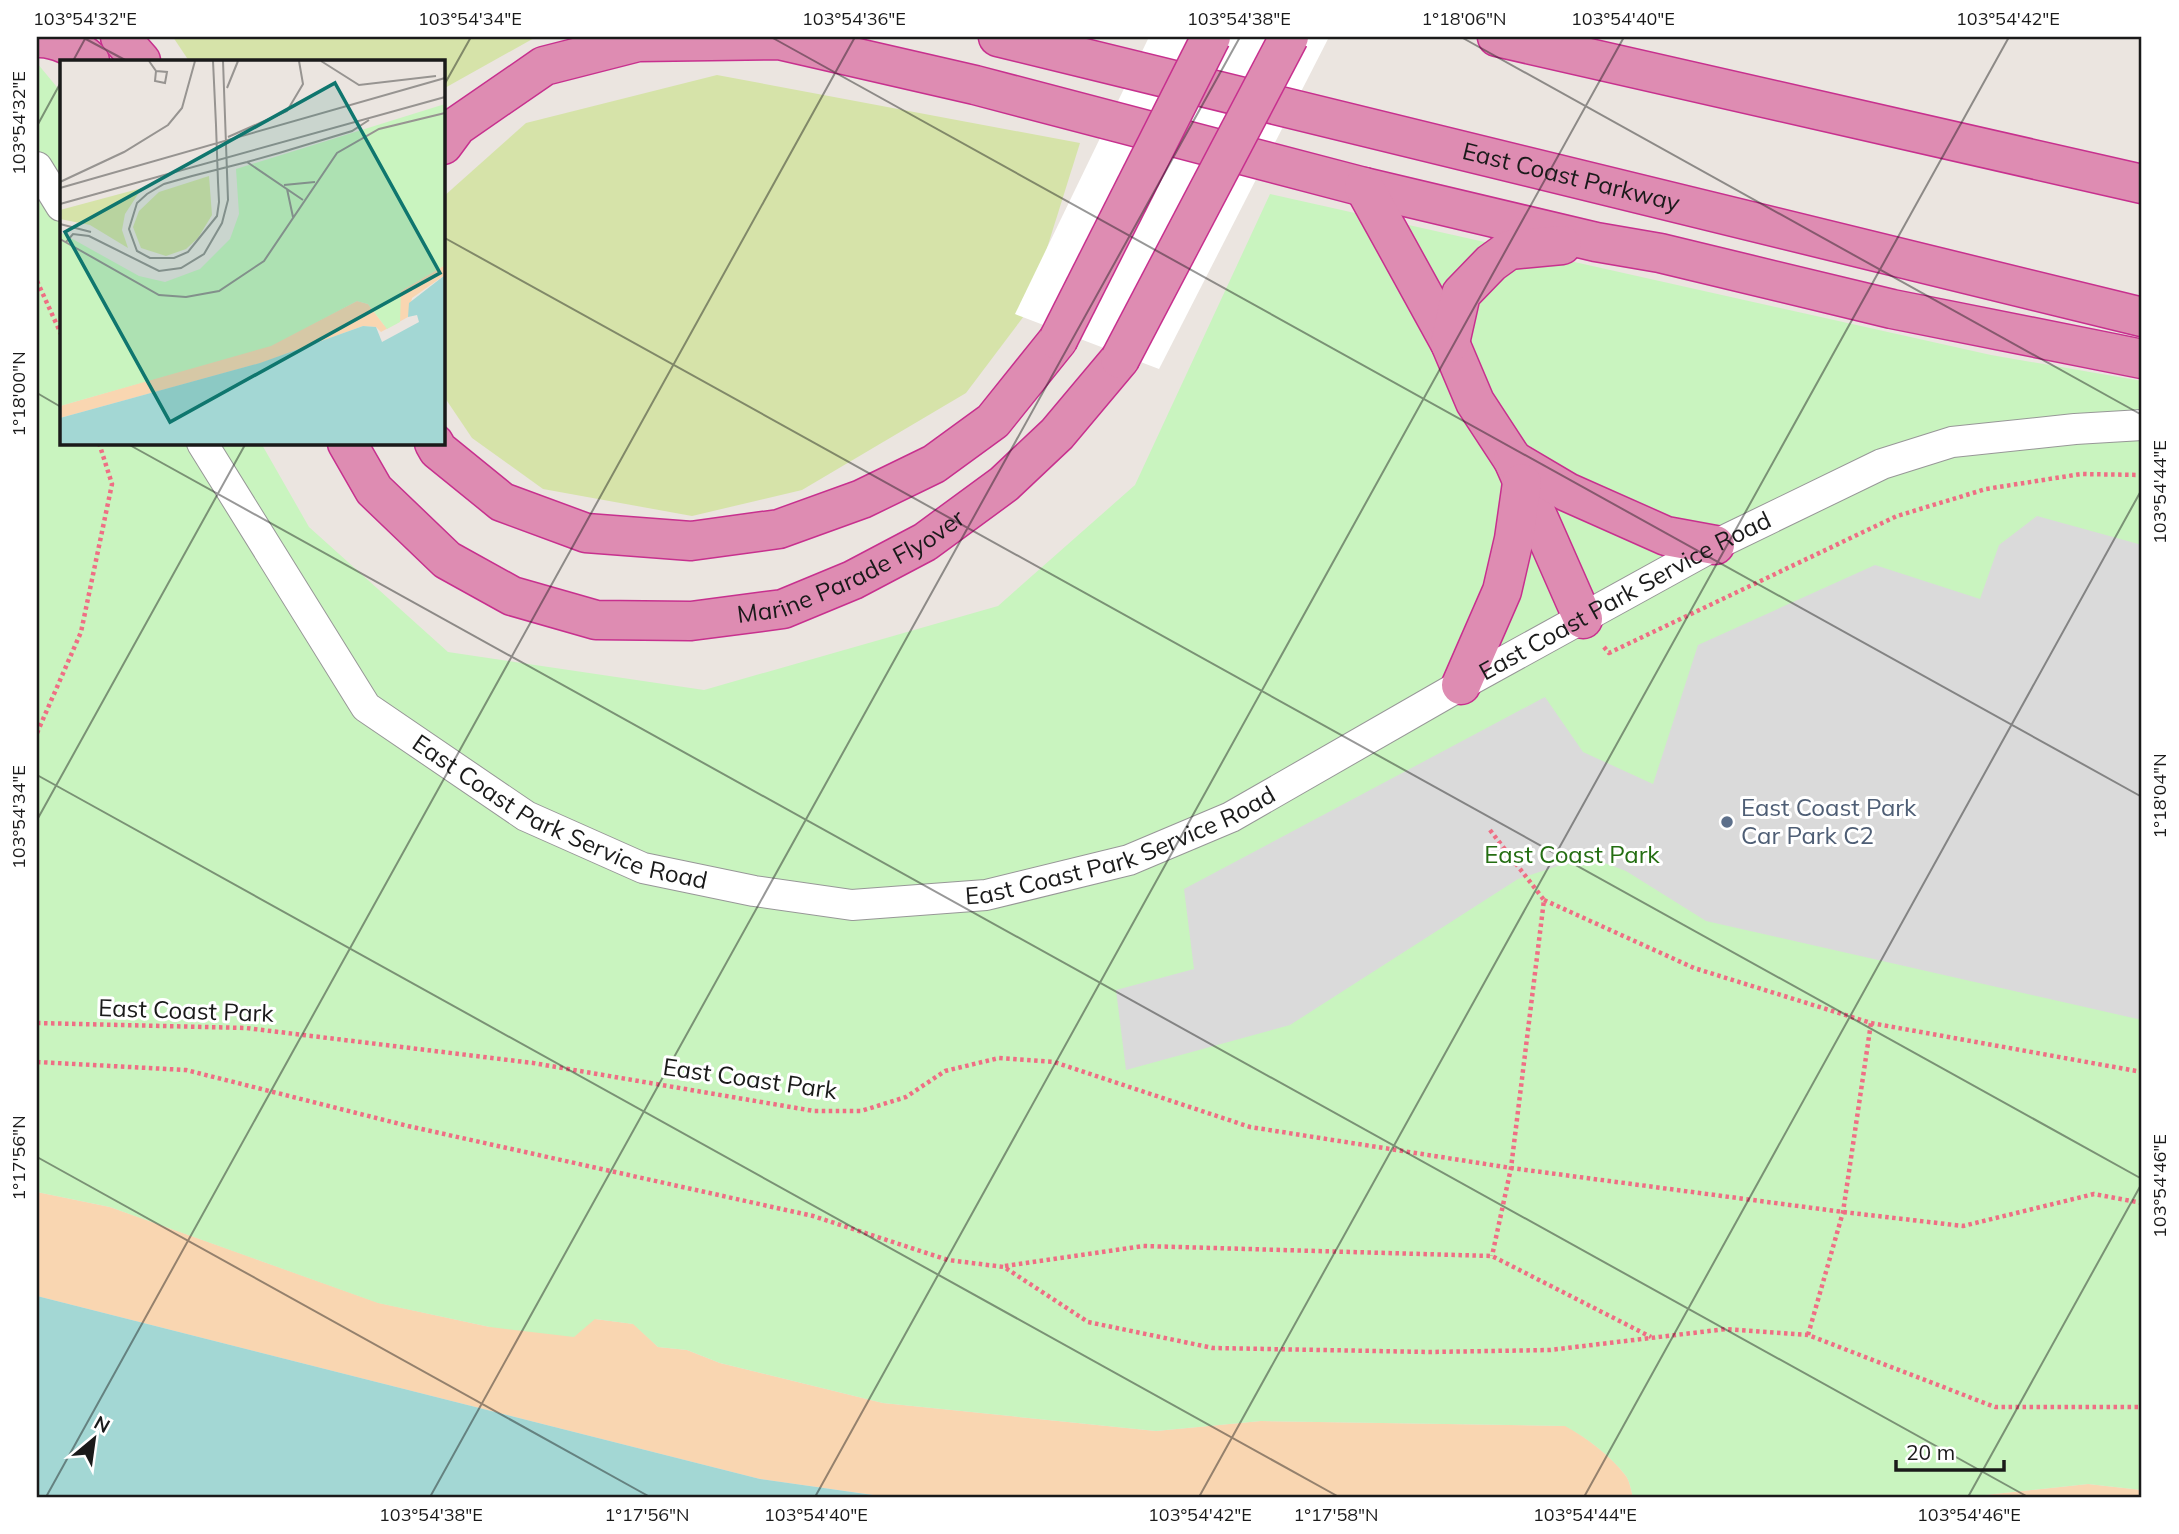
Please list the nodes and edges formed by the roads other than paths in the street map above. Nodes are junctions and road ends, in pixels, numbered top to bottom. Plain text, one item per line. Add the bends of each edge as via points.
1 (120, 37) edge
2 (999, 37) edge
3 (1211, 37) edge
4 (1289, 37) edge
5 (1497, 37) edge
6 (37, 38) edge
7 (89, 60) edge
8 (140, 60) edge
9 (444, 144) edge
10 (37, 167) edge
11 (2142, 184) edge
12 (1364, 187) junction
13 (60, 204) edge
14 (1595, 242) junction
15 (2142, 317) edge
16 (1450, 344) junction
17 (2142, 359) edge
18 (2142, 425) edge
19 (203, 444) edge
20 (348, 444) edge
21 (435, 444) edge
22 (1518, 472) junction
23 (1715, 545) junction
24 (1583, 619) junction
25 (1461, 685) junction

1 - 8 highway
2 - 15 highway, East Coast Parkway
3 - 21 highway, bridge via 1058,340 993,421 934,464 862,499 779,529 691,541 586,533 502,502
4 - 20 highway, Marine Parade Flyover, bridge via 1120,359 1057,434 1004,484 925,542 853,580 783,609 691,621 596,620 512,596 447,560 374,490
5 - 11 highway
6 - 7 highway via 48,37
9 - 12 highway via 457,126 544,66 638,42 779,40 975,85
10 - 13 street
12 - 14 highway
12 - 16 highway
14 - 16 highway via 1509,250 1490,263 1461,294
14 - 17 highway
16 - 22 highway via 1475,401
18 - 23 street, East Coast Park Service Road via 1952,442 1882,464
19 - 25 street, East Coast Park Service Road via 366,707 526,816 643,868 754,891 852,905 986,895 1129,860 1231,817
22 - 23 highway via 1666,536
22 - 24 highway
22 - 25 highway via 1514,539 1502,591
23 - 24 street, East Coast Park Service Road
24 - 25 street, East Coast Park Service Road

